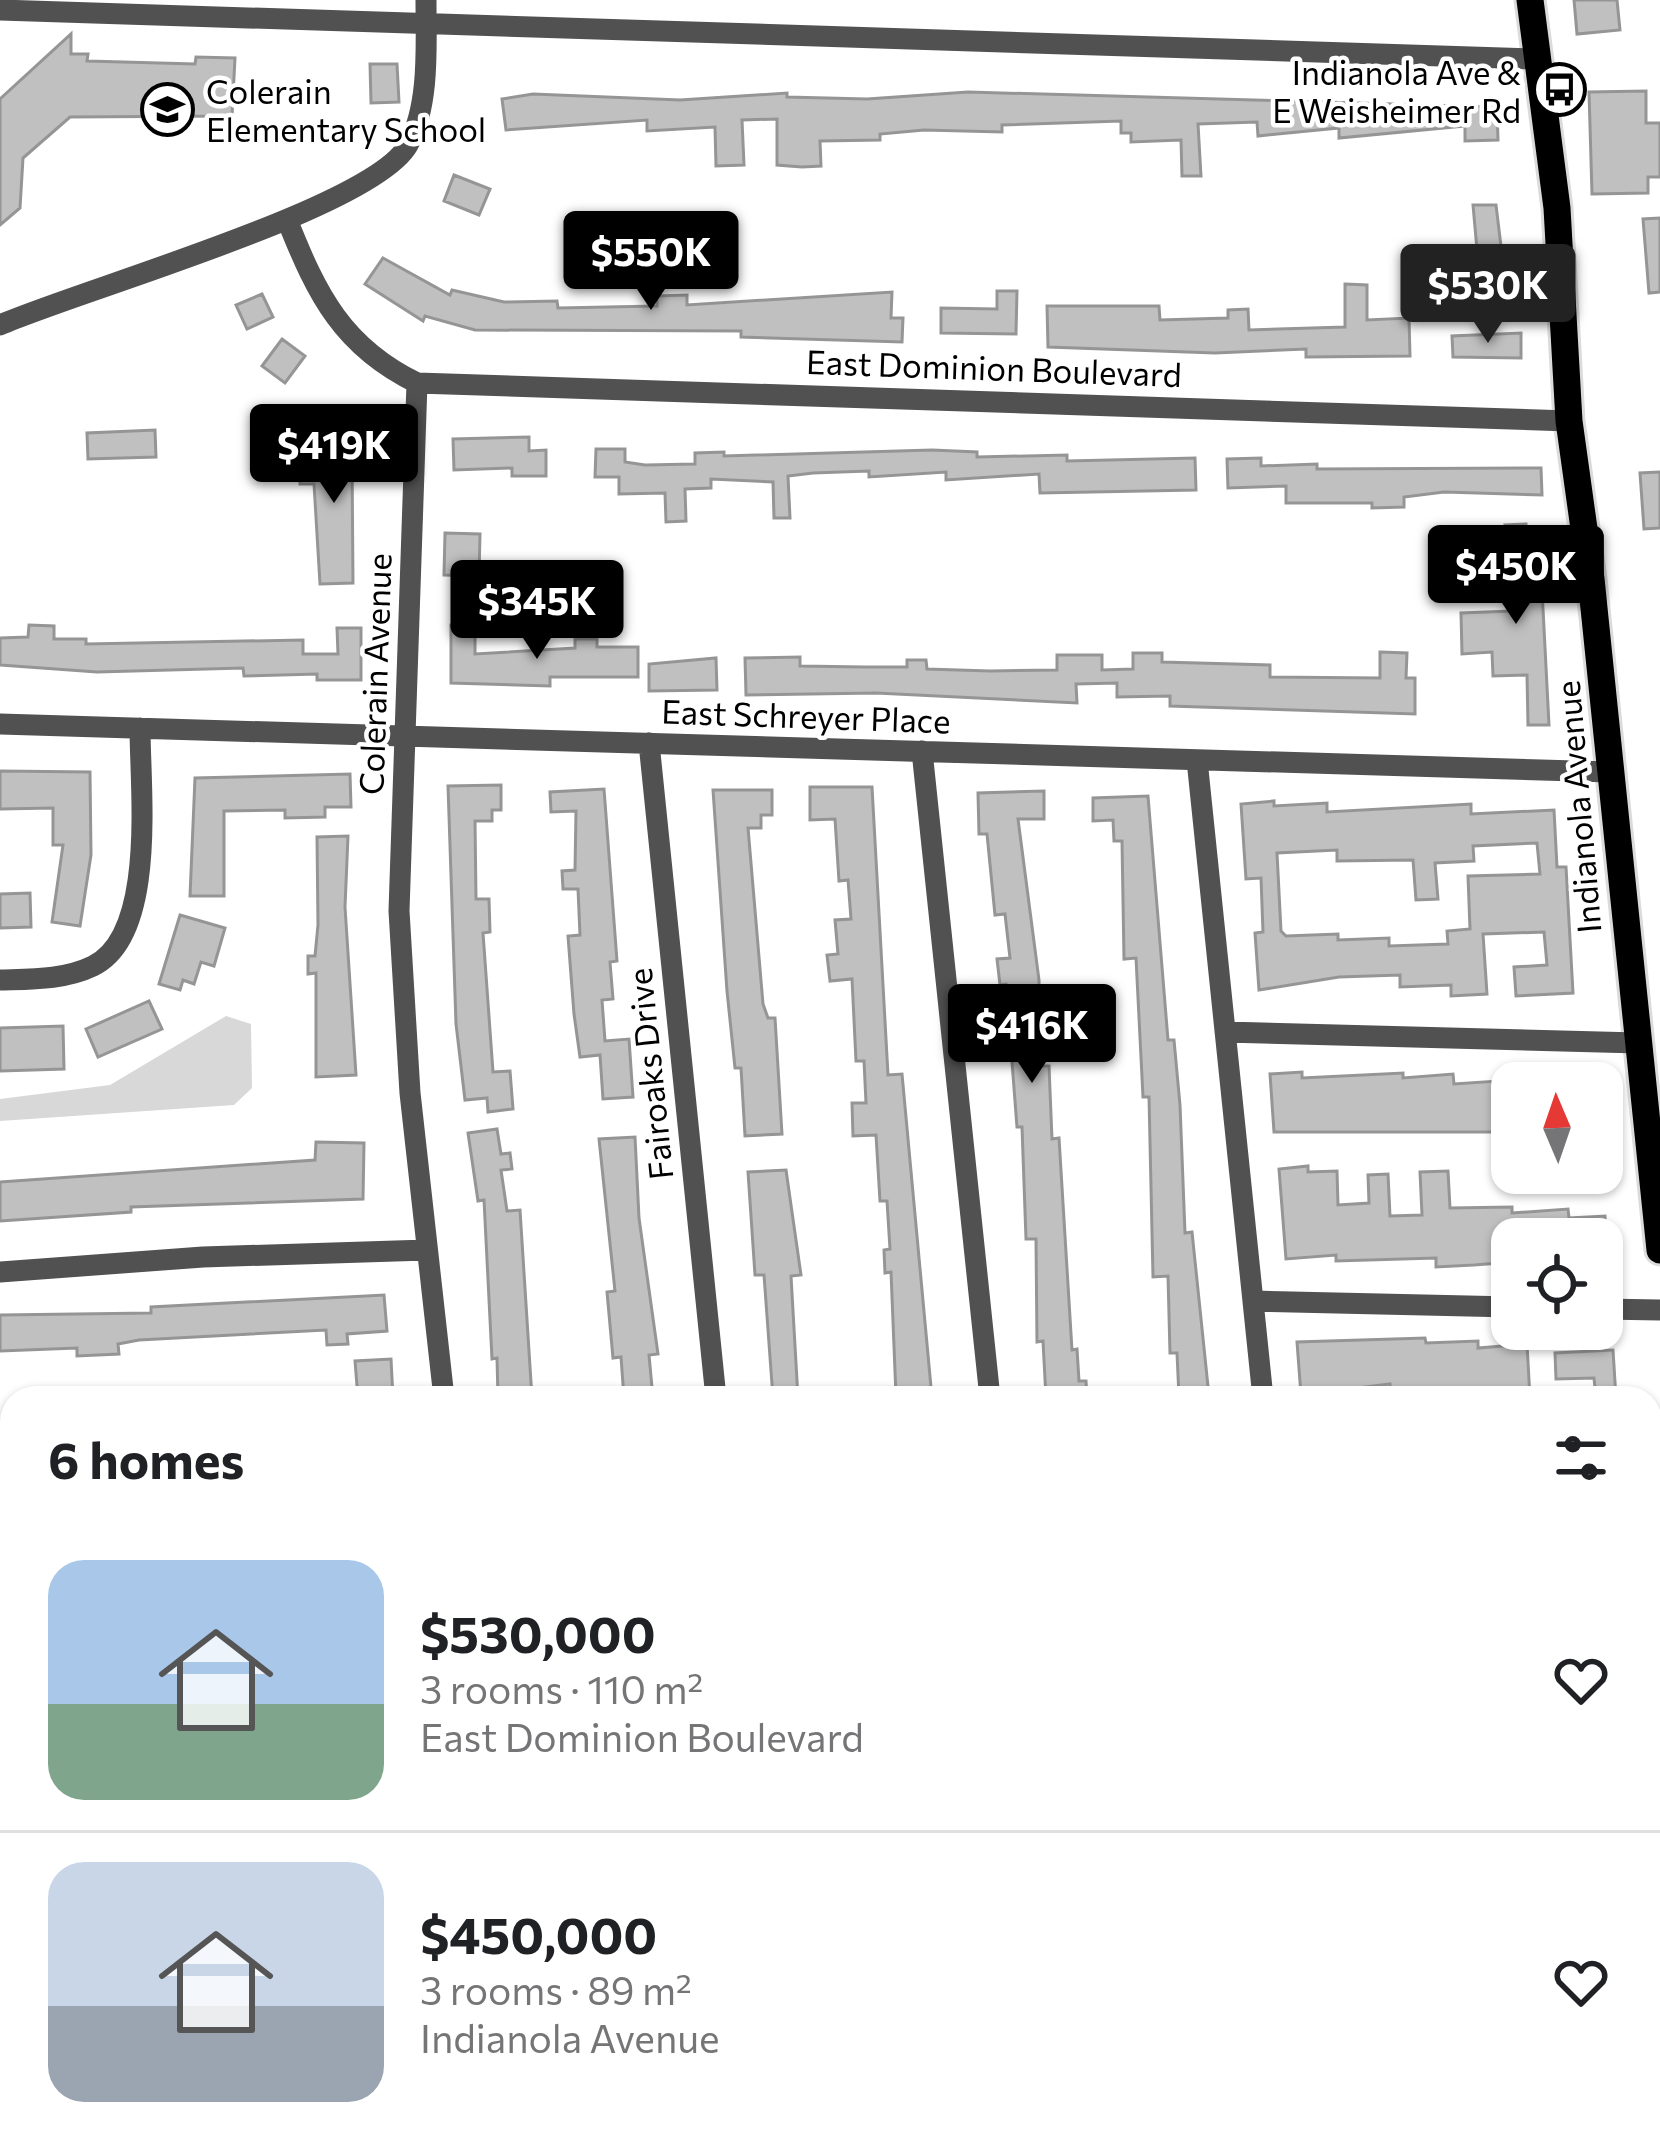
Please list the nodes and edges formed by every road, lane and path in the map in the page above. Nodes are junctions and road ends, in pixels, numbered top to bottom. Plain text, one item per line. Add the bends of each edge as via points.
1 (426, 0) edge
2 (1530, 0) edge
3 (0, 10) edge
4 (426, 24) junction
5 (1537, 59) junction
6 (288, 222) junction
7 (0, 325) edge
8 (417, 383) junction
9 (1569, 421) junction
10 (0, 724) edge
11 (140, 728) junction
12 (404, 735) junction
13 (649, 743) junction
14 (922, 751) junction
15 (1197, 760) junction
16 (1610, 772) junction
17 (0, 980) edge
18 (1225, 1032) junction
19 (1638, 1043) junction
20 (427, 1250) junction
21 (1660, 1250) edge
22 (0, 1272) edge
23 (1253, 1300) junction
24 (1491, 1306) edge
25 (1623, 1310) edge
26 (1660, 1310) edge
27 (443, 1386) edge
28 (715, 1386) edge
29 (989, 1386) edge
30 (1262, 1386) edge

1 - 4 street
2 - 5 main road, Indianola Avenue
3 - 4 street
4 - 5 street
4 - 6 street via 423,82 406,148
5 - 9 main road, Indianola Avenue via 1557,208
6 - 7 street
6 - 8 street via 318,297 377,364
8 - 9 street, East Dominion Boulevard
8 - 12 street, Colerain Avenue
9 - 16 main road, Indianola Avenue
10 - 11 street, East Schreyer Place
11 - 12 street, East Schreyer Place
11 - 17 street via 137,898 125,936 96,965
12 - 13 street, East Schreyer Place
12 - 20 street, Colerain Avenue via 399,911
13 - 14 street, East Schreyer Place
13 - 28 street, Fairoaks Drive
14 - 15 street, East Schreyer Place
14 - 29 street
15 - 16 street, East Schreyer Place
15 - 18 street
16 - 19 main road, Indianola Avenue
18 - 19 street
18 - 23 street
19 - 21 main road, Indianola Avenue
20 - 22 street
20 - 27 street, Colerain Avenue
23 - 24 street
23 - 30 street
25 - 26 street

